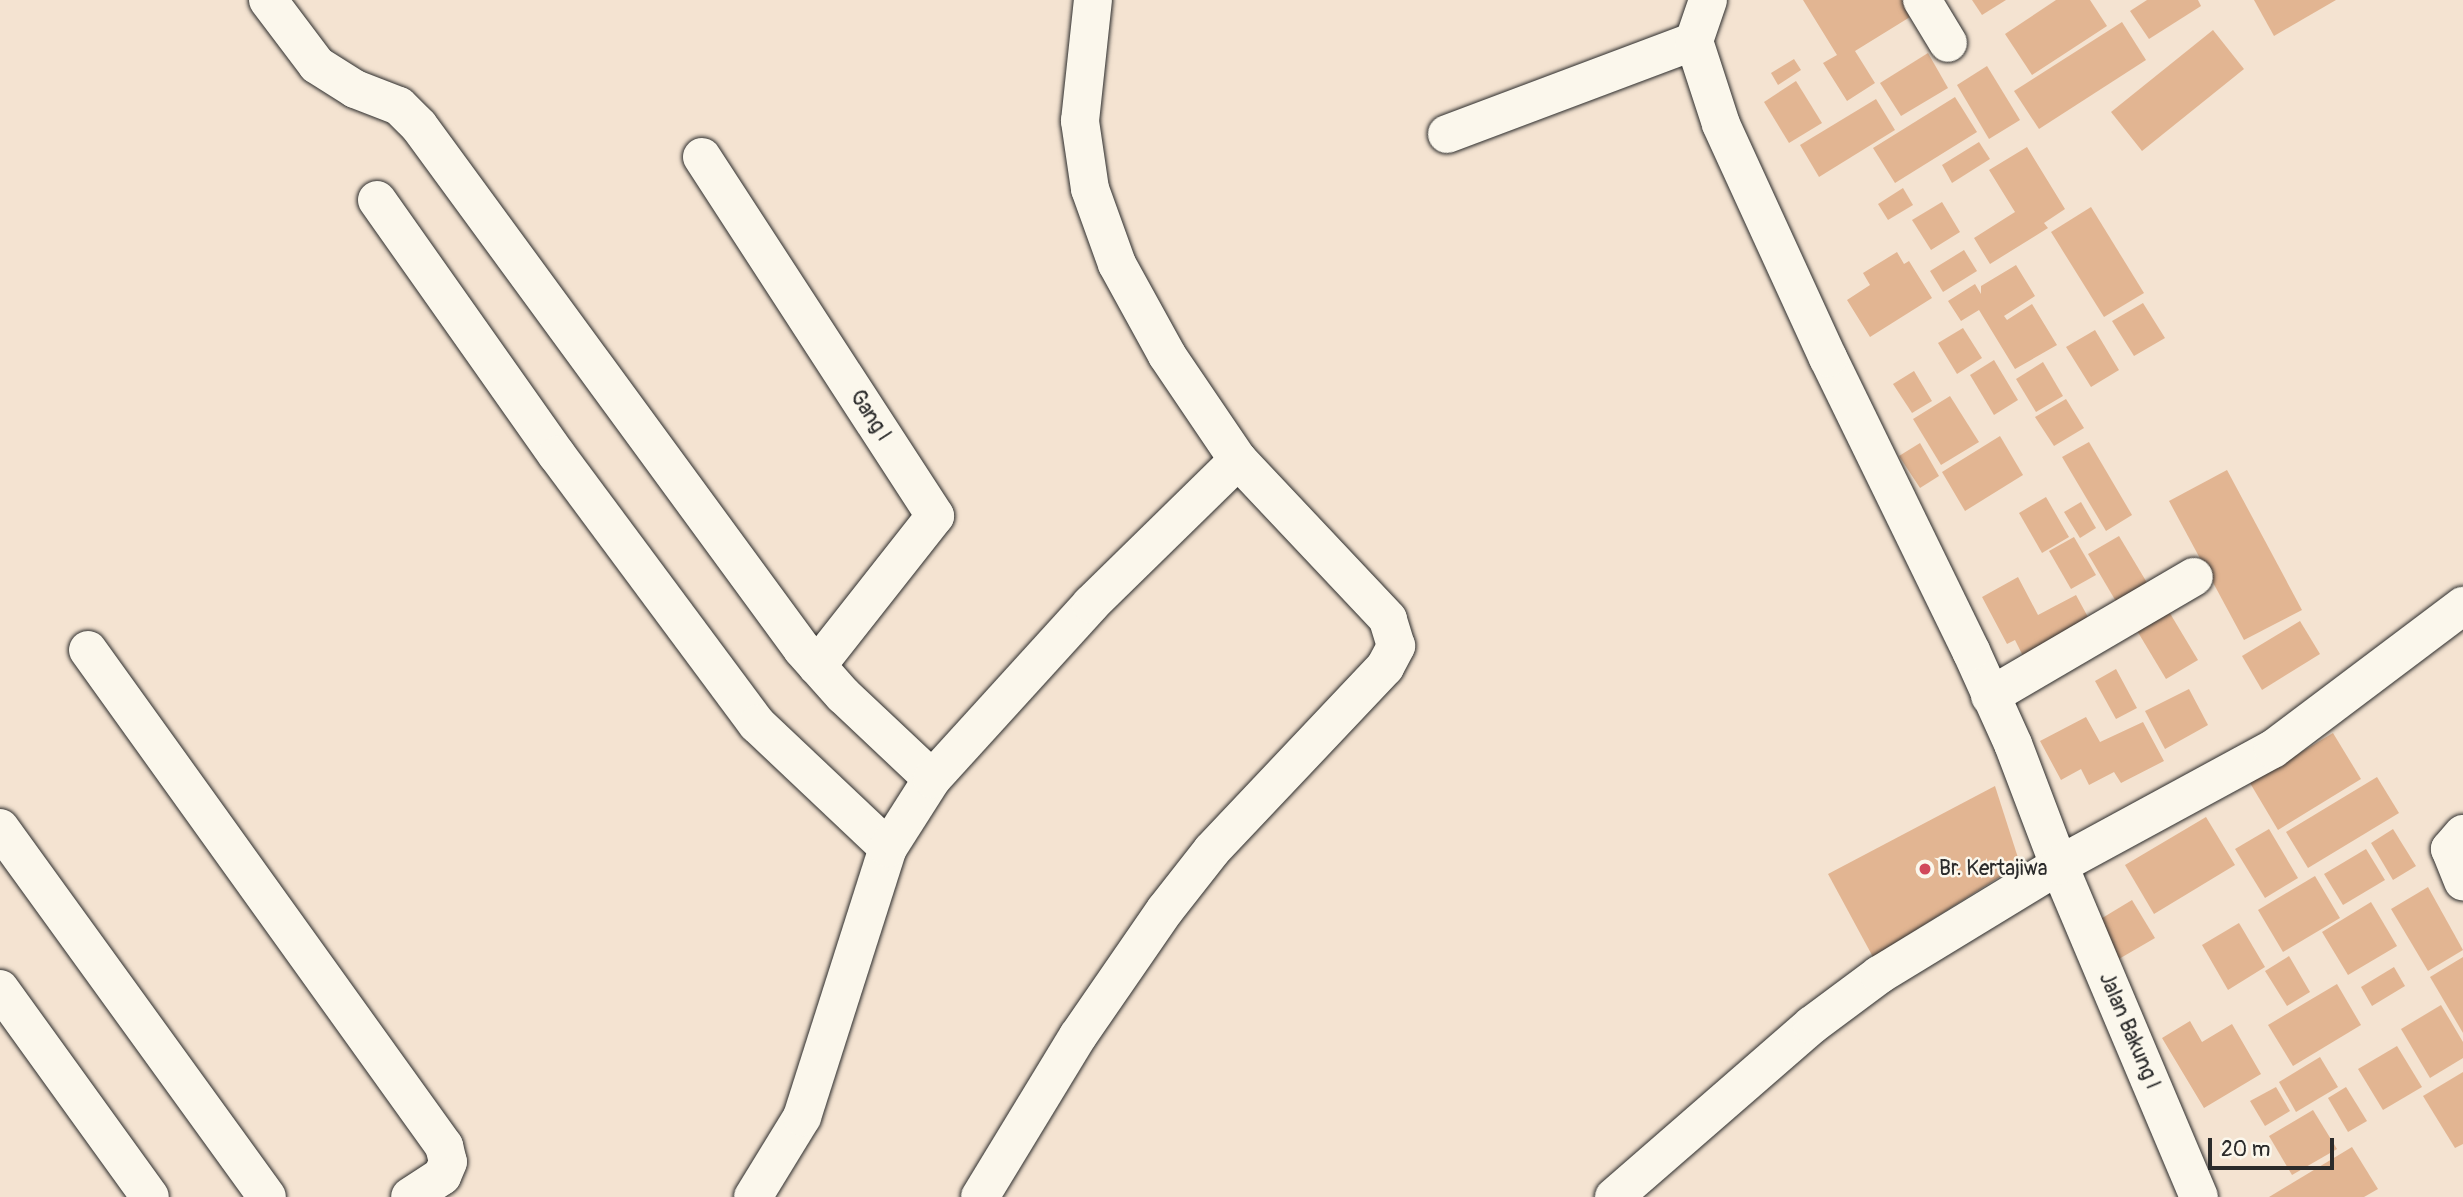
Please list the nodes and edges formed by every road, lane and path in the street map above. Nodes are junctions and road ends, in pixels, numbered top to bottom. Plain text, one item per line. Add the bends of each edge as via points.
1 (268, 0) edge
2 (1093, 0) edge
3 (1708, 0) edge
4 (1922, 0) edge
5 (1694, 41) junction
6 (1948, 43) dead end
7 (1447, 134) dead end
8 (702, 157) dead end
9 (377, 200) dead end
10 (1238, 460) junction
11 (2194, 576) dead end
12 (2463, 606) edge
13 (88, 650) dead end
14 (817, 666) junction
15 (1990, 695) junction
16 (932, 779) junction
17 (0, 828) edge
18 (2463, 834) edge
19 (888, 848) junction
20 (2059, 865) junction
21 (2463, 881) edge
22 (0, 989) edge
23 (150, 1197) edge
24 (267, 1197) edge
25 (410, 1197) edge
26 (754, 1197) edge
27 (980, 1197) edge
28 (1614, 1197) edge
29 (2199, 1197) edge

1 - 14 street via 317,65 355,89 399,106 419,126 755,588
2 - 10 street via 1080,121 1090,189 1117,264 1167,355
3 - 5 street
4 - 6 street
5 - 7 street
5 - 15 street, Jalan Bakung I via 1721,124
8 - 14 street, Gang I via 935,516
9 - 19 street via 557,455 757,724
10 - 16 street via 1091,604
10 - 27 street via 1388,619 1396,646 1385,667 1212,850 1165,910 1078,1036
11 - 15 street
12 - 20 street via 2273,749
13 - 25 street via 444,1146 449,1162 442,1177
14 - 16 street
15 - 20 street, Jalan Bakung I
16 - 19 street
17 - 24 street
18 - 21 street via 2450,849
19 - 26 street via 802,1117
20 - 28 street via 1880,975 1812,1025
20 - 29 street, Jalan Bakung I
22 - 23 street

